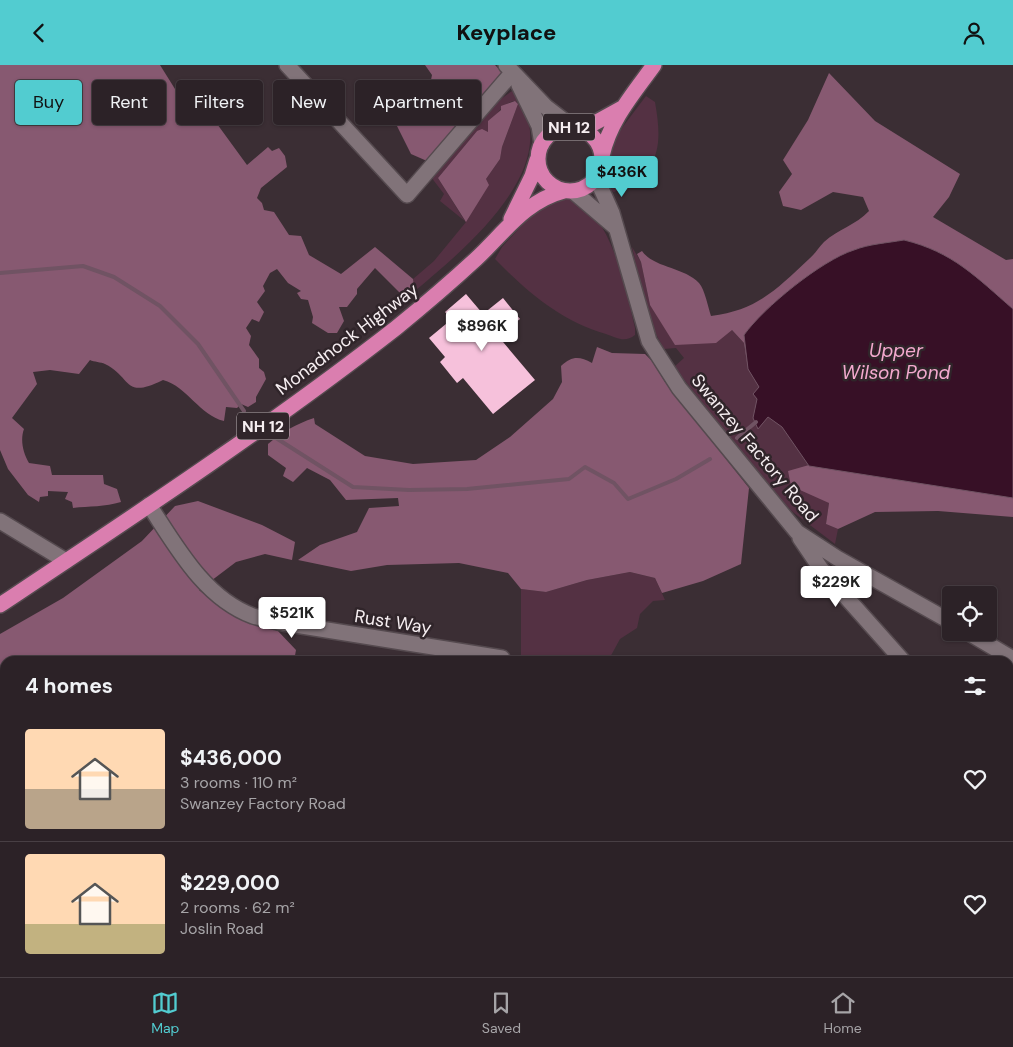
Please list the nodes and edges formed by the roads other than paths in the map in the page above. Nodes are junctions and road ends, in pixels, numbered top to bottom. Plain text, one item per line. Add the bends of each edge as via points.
1 (287, 65) edge
2 (654, 65) edge
3 (509, 69) edge
4 (622, 108) junction
5 (572, 127) junction
6 (542, 144) junction
7 (602, 157) junction
8 (537, 159) junction
9 (599, 174) junction
10 (569, 191) junction
11 (508, 225) junction
12 (615, 227) junction
13 (149, 505) junction
14 (0, 521) edge
15 (797, 532) junction
16 (837, 559) junction
17 (66, 561) junction
18 (823, 571) junction
19 (0, 605) edge
20 (942, 617) edge
21 (983, 641) edge
22 (490, 656) edge
23 (899, 656) edge
24 (1008, 656) edge

1 - 3 street via 407,195
2 - 4 highway, NH 12
3 - 5 street via 551,112
3 - 6 street via 534,115
4 - 5 highway, NH 12 via 593,124
4 - 7 highway, NH 12 via 606,139
5 - 6 highway, NH 12 via 552,132
5 - 7 highway, NH 12 via 590,134
6 - 8 highway, NH 12
7 - 9 highway, NH 12
8 - 10 highway, NH 12 via 543,178 551,186
8 - 11 highway, Monadnock Highway / NH 12 via 532,177
9 - 10 highway, NH 12 via 587,187
9 - 12 street, Swanzey Factory Road
10 - 11 highway, Monadnock Highway / NH 12 via 549,195
10 - 12 street
11 - 13 highway, Monadnock Highway / NH 12 via 477,257 396,327
12 - 15 street, Swanzey Factory Road via 649,341 678,388
13 - 17 highway, Monadnock Highway / NH 12
13 - 22 street, Rust Way via 211,590 230,605 253,616
14 - 17 street
15 - 16 street, Swanzey Factory Road
15 - 18 street
16 - 18 street
16 - 20 street, Swanzey Factory Road
17 - 19 highway, Monadnock Highway / NH 12
18 - 23 street
21 - 24 street

